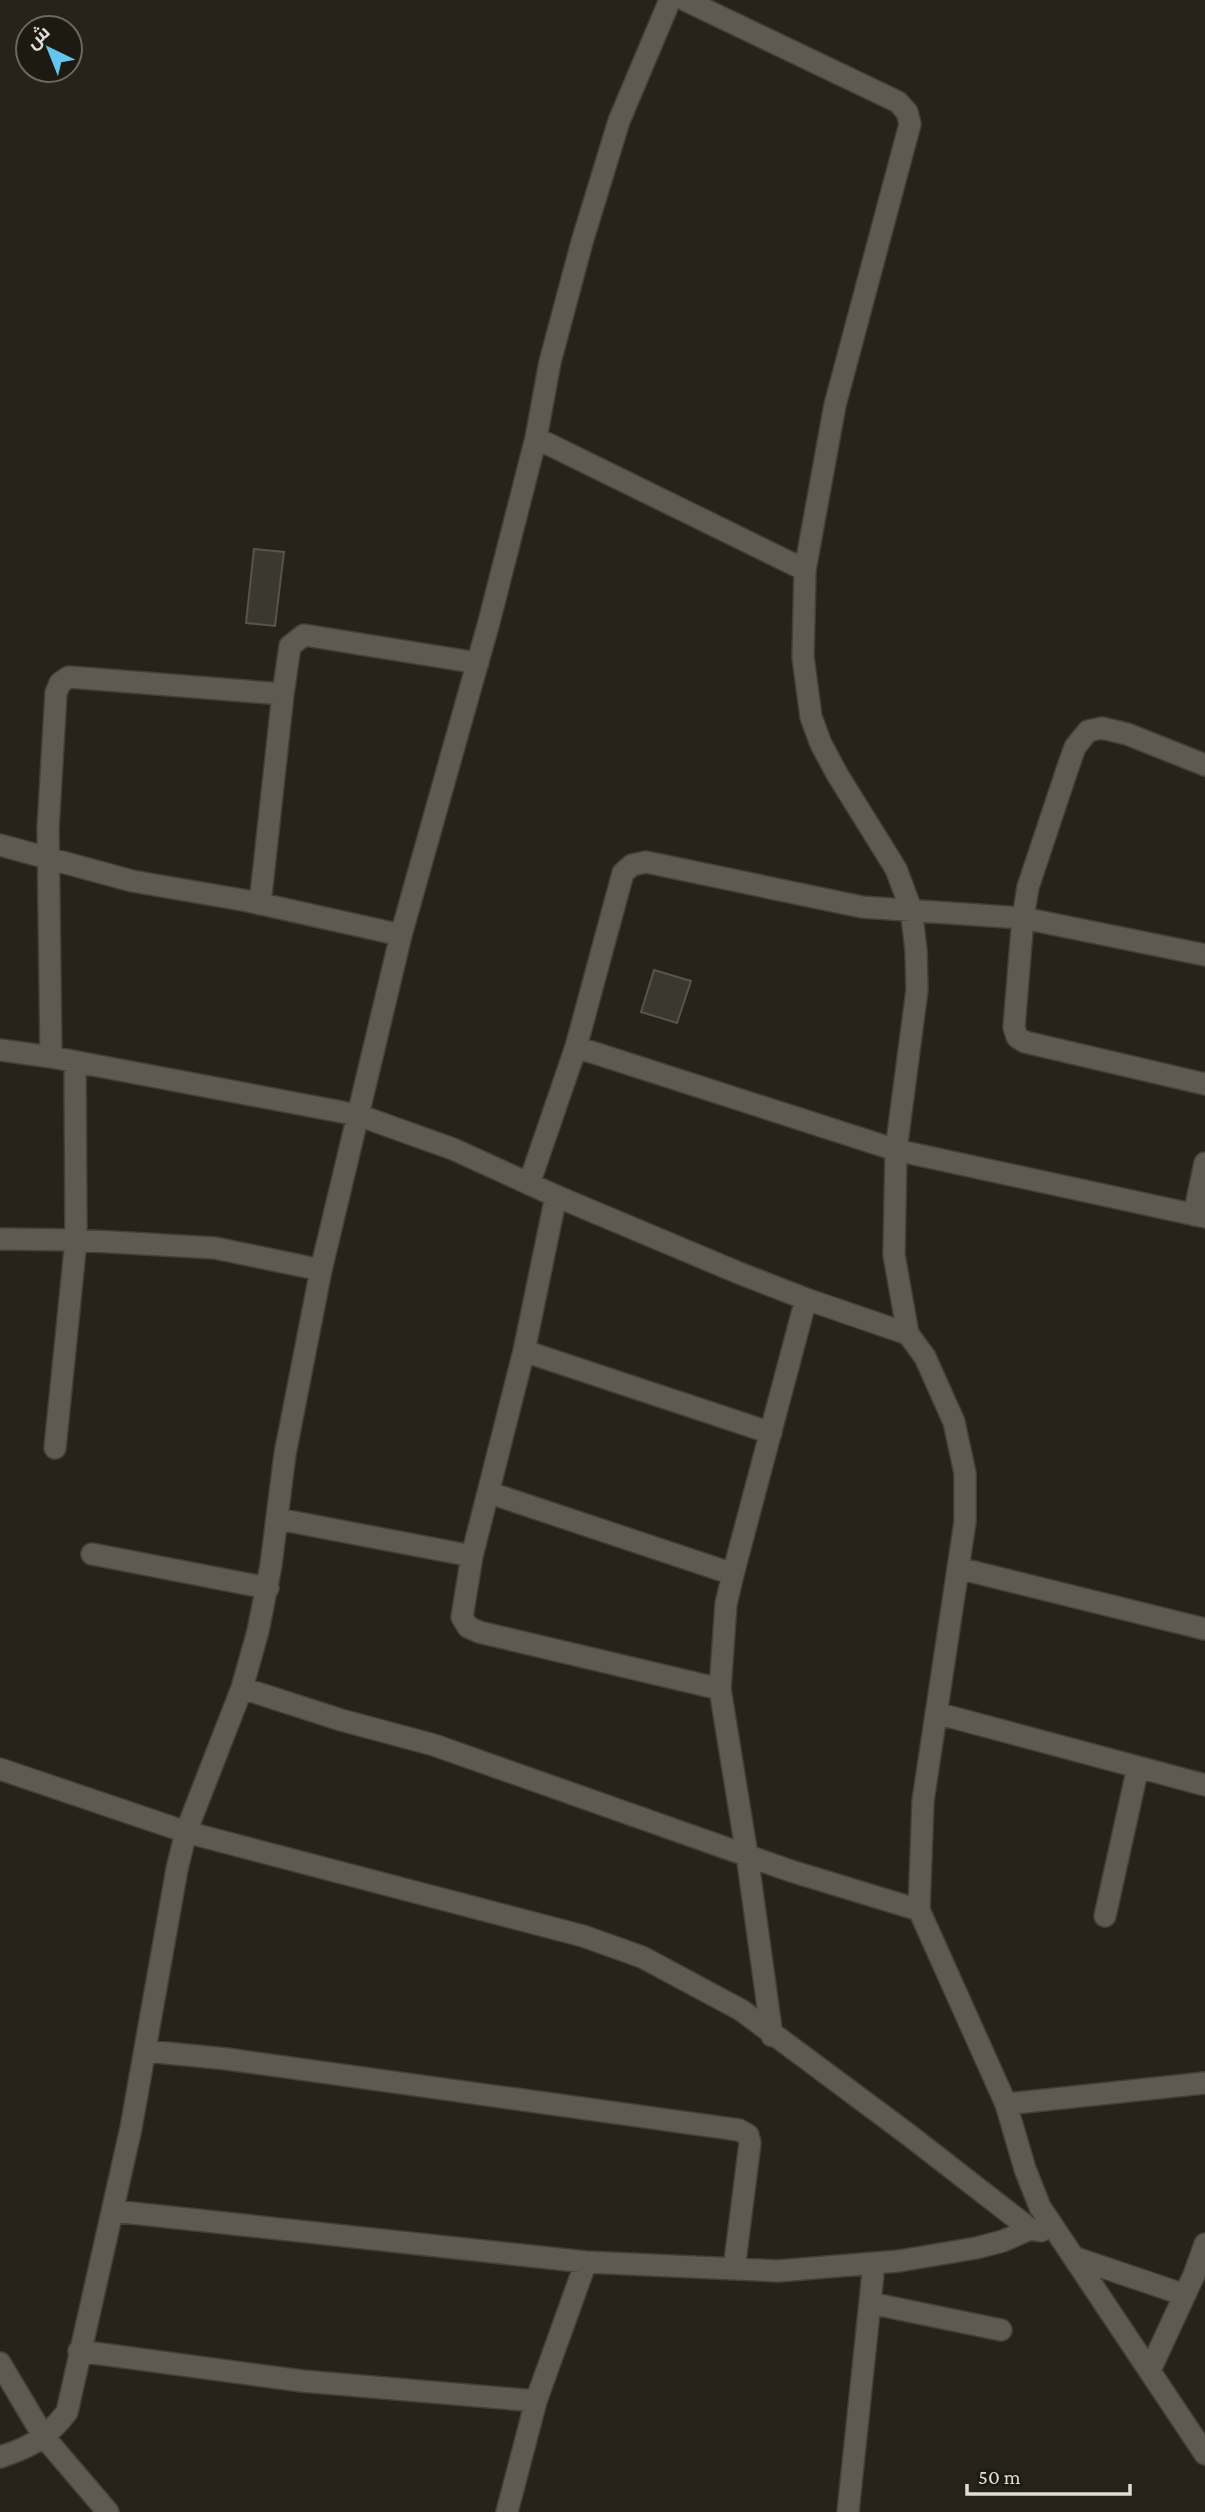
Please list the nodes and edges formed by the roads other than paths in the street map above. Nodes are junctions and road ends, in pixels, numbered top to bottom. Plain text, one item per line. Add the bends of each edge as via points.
1 (670, 0) edge
2 (685, 0) edge
3 (536, 438) junction
4 (805, 570) junction
5 (478, 663) junction
6 (283, 694) junction
7 (1205, 765) edge
8 (0, 845) edge
9 (49, 857) junction
10 (260, 904) junction
11 (912, 909) junction
12 (1023, 918) junction
13 (401, 935) junction
14 (1205, 955) edge
15 (576, 1047) junction
16 (0, 1050) edge
17 (51, 1057) junction
18 (75, 1062) junction
19 (1205, 1084) edge
20 (358, 1115) junction
21 (896, 1150) junction
22 (1205, 1163) edge
23 (528, 1184) junction
24 (556, 1196) junction
25 (1200, 1216) edge
26 (0, 1239) edge
27 (76, 1240) junction
28 (321, 1270) junction
29 (806, 1299) junction
30 (908, 1334) junction
31 (524, 1351) junction
32 (771, 1433) junction
33 (55, 1448) dead end
34 (490, 1493) junction
35 (278, 1519) junction
36 (92, 1554) dead end
37 (472, 1556) junction
38 (958, 1568) junction
39 (733, 1574) junction
40 (268, 1588) junction
41 (1205, 1629) edge
42 (242, 1688) junction
43 (720, 1689) junction
44 (936, 1713) junction
45 (1138, 1767) junction
46 (0, 1769) edge
47 (1205, 1785) edge
48 (186, 1832) junction
49 (747, 1855) junction
50 (919, 1910) junction
51 (1105, 1916) dead end
52 (772, 2036) junction
53 (146, 2051) junction
54 (1205, 2083) edge
55 (1006, 2104) junction
56 (113, 2211) junction
57 (1030, 2229) junction
58 (1059, 2234) junction
59 (1205, 2244) edge
60 (1076, 2258) junction
61 (586, 2262) junction
62 (874, 2264) junction
63 (734, 2269) junction
64 (1185, 2295) junction
65 (870, 2303) junction
66 (1001, 2330) dead end
67 (79, 2351) junction
68 (0, 2363) edge
69 (1150, 2370) junction
70 (536, 2401) junction
71 (44, 2437) junction
72 (23, 2449) junction
73 (0, 2450) edge
74 (1205, 2454) edge
75 (0, 2457) edge
76 (108, 2512) edge
77 (507, 2512) edge
78 (848, 2512) edge

1 - 3 street via 619,121 585,229 550,362
2 - 4 street via 898,102 910,124 835,405
3 - 4 street
3 - 5 street
4 - 11 street via 803,657 811,717 837,774 892,861
5 - 6 street via 304,635 290,646
5 - 13 street
6 - 9 street via 69,677 60,683
6 - 10 street
7 - 12 street via 1127,734 1102,728 1088,731 1075,747 1028,887
8 - 9 street
9 - 10 street via 132,881
9 - 17 street
10 - 13 street
11 - 12 street
11 - 15 street via 862,907 646,862 632,865 619,883
11 - 21 street via 917,990
12 - 14 street
12 - 19 street via 1017,1037
13 - 20 street
15 - 21 street
15 - 23 street
16 - 17 street
17 - 18 street
18 - 20 street
18 - 27 street
20 - 23 street via 453,1149
20 - 28 street
21 - 25 street
21 - 30 street via 894,1255
22 - 25 street
23 - 24 street
24 - 29 street
24 - 31 street
26 - 27 street
27 - 28 street via 215,1248
27 - 33 street
28 - 35 street via 285,1454
29 - 30 street
29 - 32 street
30 - 38 street via 937,1380 954,1422 965,1473 965,1522
31 - 32 street
31 - 34 street
32 - 39 street
34 - 37 street
34 - 39 street
35 - 37 street
35 - 40 street
36 - 40 street
37 - 43 street via 462,1617 468,1627
38 - 41 street
38 - 44 street
39 - 43 street via 726,1604
40 - 42 street
42 - 48 street
42 - 49 street via 434,1745
43 - 49 street
44 - 45 street
44 - 50 street via 923,1801
45 - 47 street
45 - 51 street
46 - 48 street
48 - 52 street via 583,1936 642,1957 741,2010
48 - 53 street
49 - 50 street
49 - 52 street
50 - 55 street
52 - 57 street
53 - 56 street
53 - 63 street via 739,2130 750,2143
54 - 55 street
55 - 58 street via 1032,2187
56 - 61 street
56 - 67 street
57 - 58 street
57 - 62 street via 975,2248
58 - 60 street
59 - 64 street
60 - 64 street
60 - 69 street
61 - 63 street
61 - 70 street
62 - 63 street via 778,2271
62 - 65 street
64 - 69 street
65 - 66 street
65 - 78 street
67 - 70 street via 302,2381
67 - 71 street via 66,2412
68 - 71 street
69 - 74 street
70 - 77 street
71 - 72 street
71 - 76 street
72 - 73 street
72 - 75 street

